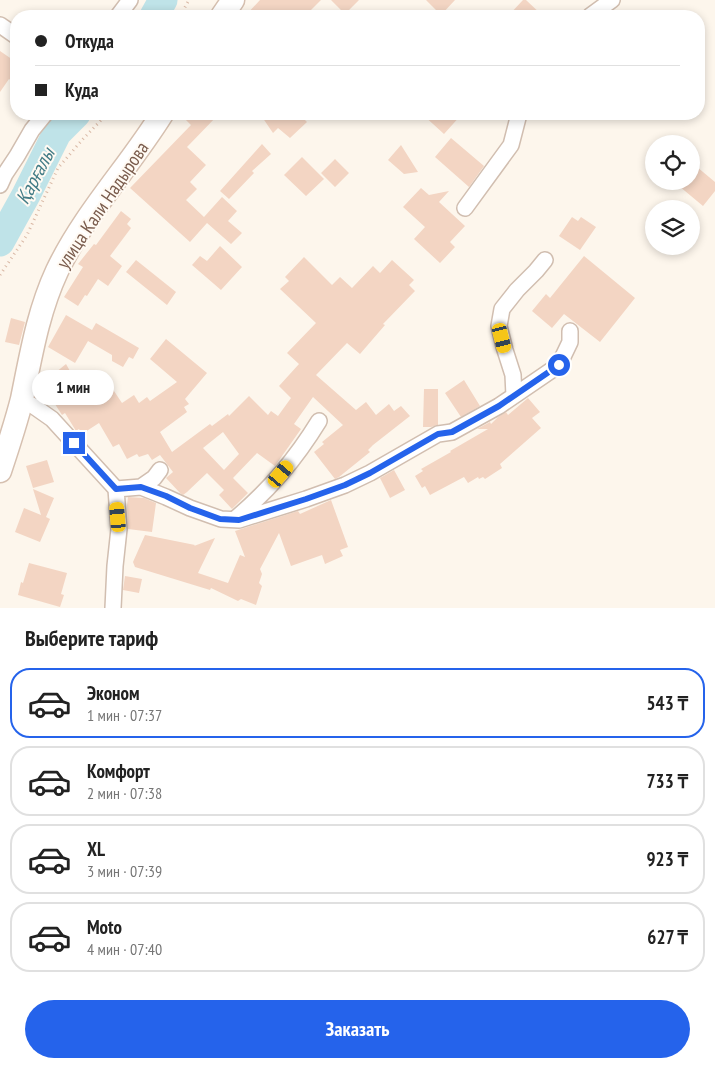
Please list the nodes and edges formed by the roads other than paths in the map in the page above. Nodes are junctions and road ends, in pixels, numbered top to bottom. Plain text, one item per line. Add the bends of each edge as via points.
1 (612, 0) edge
2 (598, 10) edge
3 (40, 120) edge
4 (158, 120) edge
5 (517, 120) edge
6 (0, 185) edge
7 (465, 208) dead end
8 (545, 260) dead end
9 (570, 332) dead end
10 (514, 396) junction
11 (21, 400) junction
12 (319, 421) dead end
13 (160, 470) dead end
14 (0, 471) edge
15 (141, 487) junction
16 (116, 489) junction
17 (234, 520) junction
18 (113, 608) edge

1 - 2 street
3 - 6 street
4 - 11 street, улица Кали Надырова via 83,226 57,271 42,309
5 - 7 street via 511,145
8 - 10 street via 502,308 499,326 513,375
9 - 10 street via 570,342 559,365
10 - 17 street via 452,432 438,434 345,485
11 - 14 street, улица Кали Надырова
11 - 16 street via 52,419
12 - 17 street via 271,486
13 - 15 street
15 - 16 street
15 - 17 street via 220,519
16 - 18 street via 119,529

